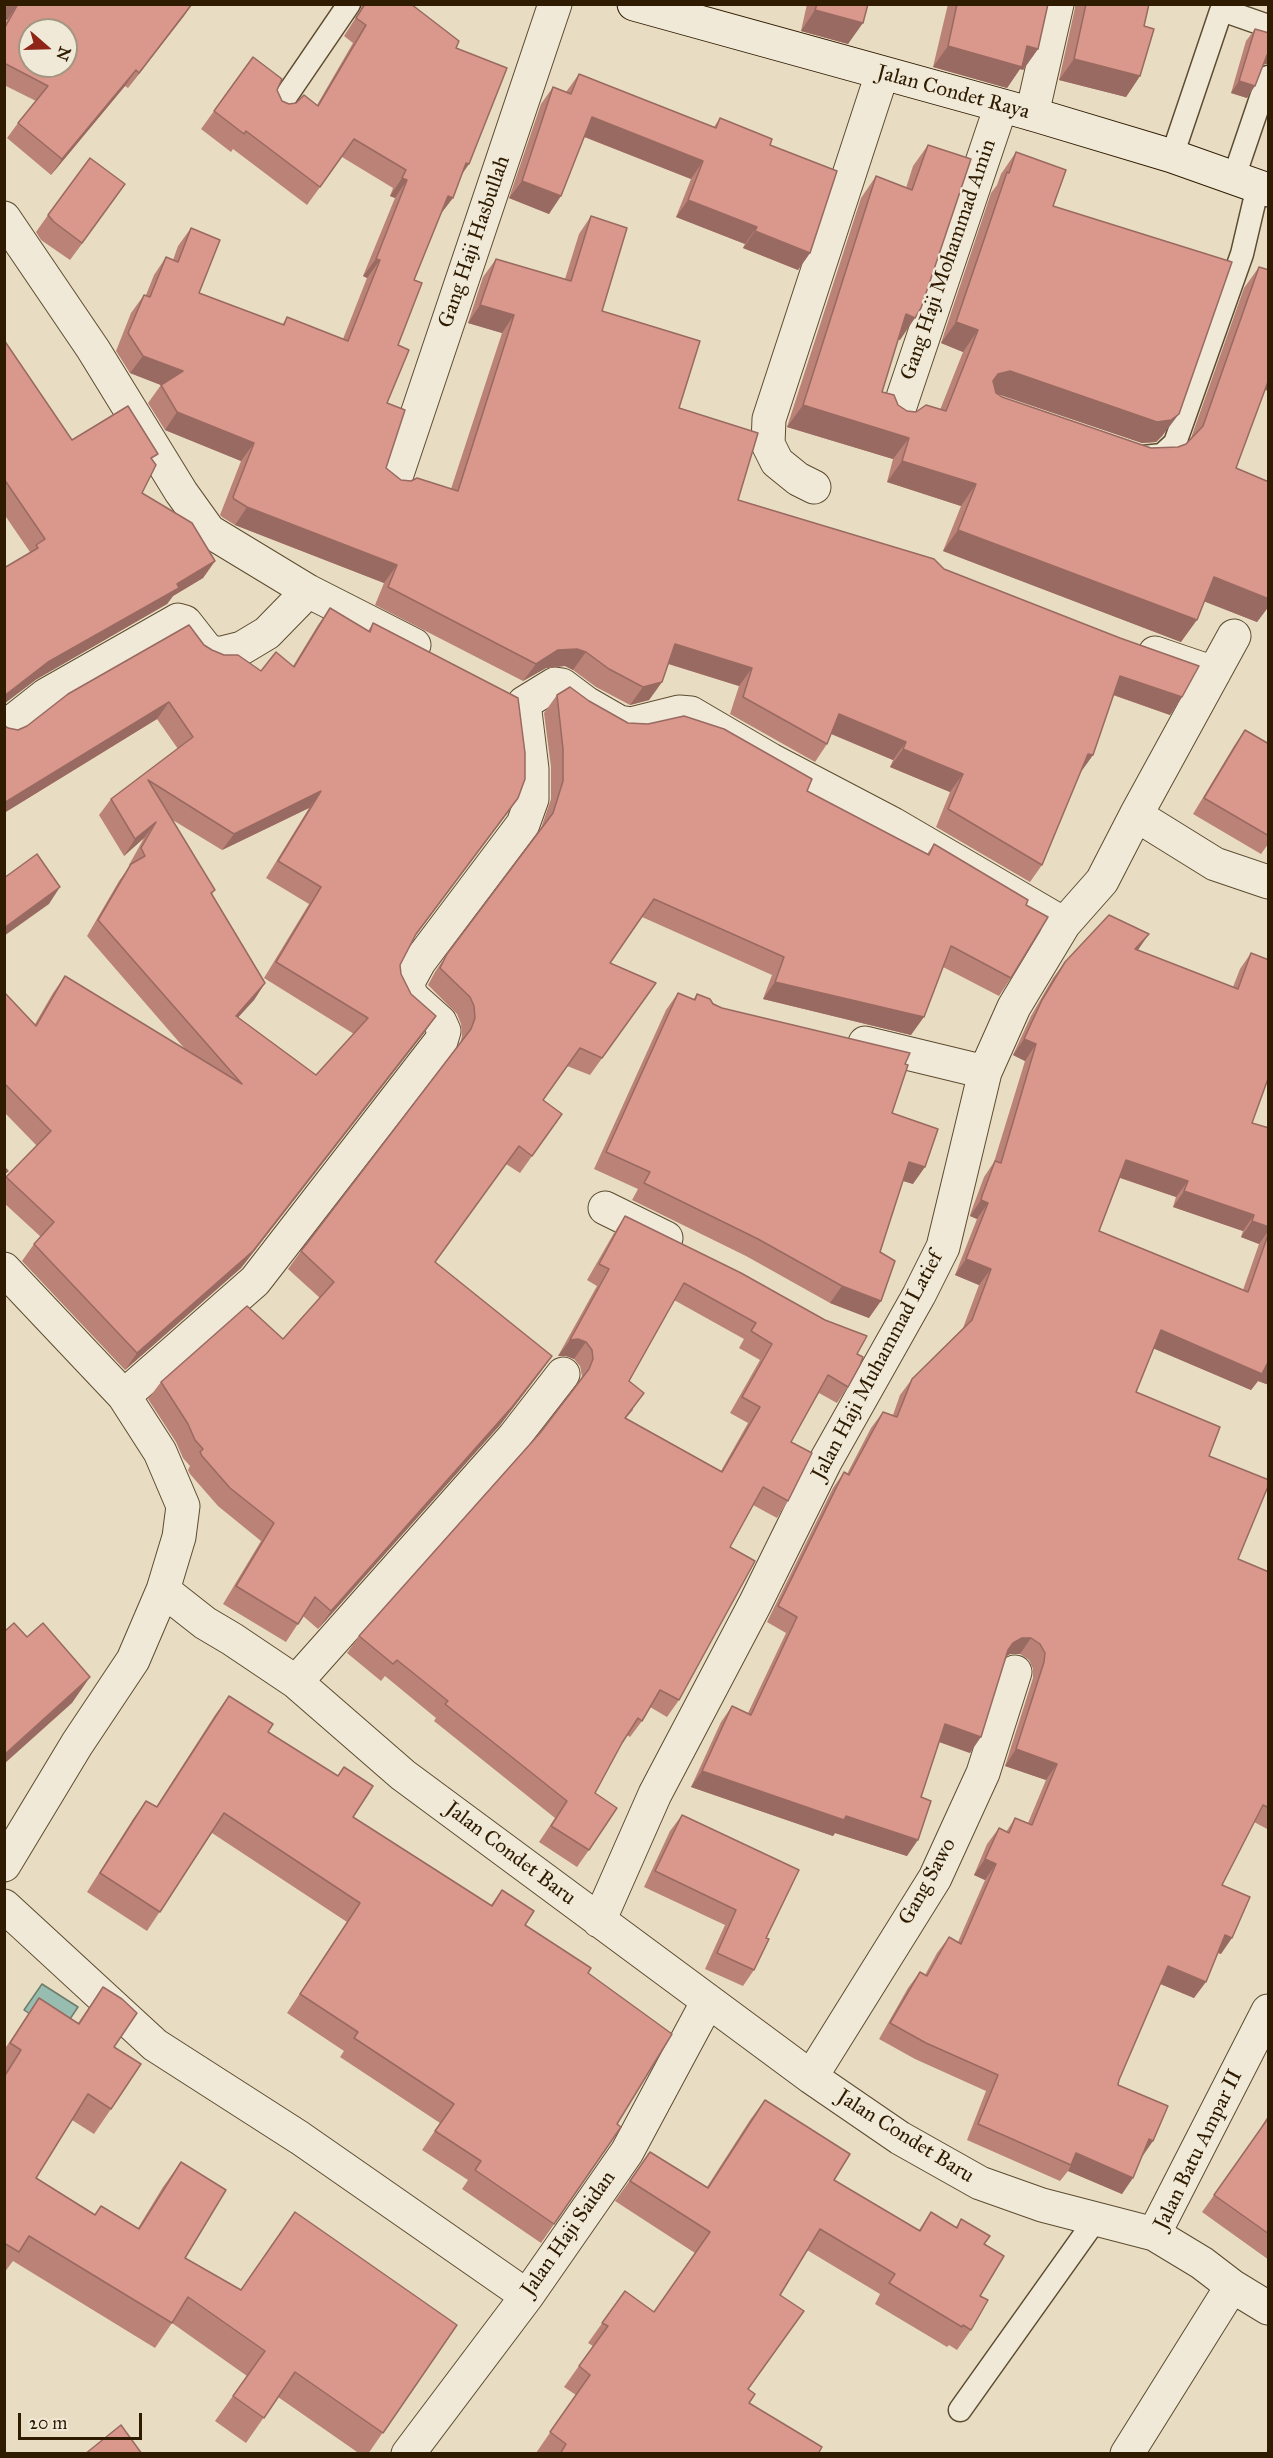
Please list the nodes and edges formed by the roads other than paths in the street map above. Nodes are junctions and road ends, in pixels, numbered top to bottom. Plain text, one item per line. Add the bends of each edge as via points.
1 (349, 4) edge
2 (555, 4) edge
3 (634, 4) edge
4 (1057, 4) edge
5 (1269, 26) edge
6 (882, 74) junction
7 (1269, 77) edge
8 (278, 108) edge
9 (1016, 110) junction
10 (1172, 156) junction
11 (1254, 184) edge
12 (4, 218) edge
13 (897, 415) edge
14 (1118, 449) edge
15 (395, 480) edge
16 (814, 487) dead end
17 (308, 591) junction
18 (1234, 636) dead end
19 (1125, 642) edge
20 (442, 659) edge
21 (1214, 673) junction
22 (494, 686) edge
23 (524, 702) junction
24 (4, 728) edge
25 (1136, 815) junction
26 (1269, 882) edge
27 (1064, 924) junction
28 (838, 1037) edge
29 (985, 1072) junction
30 (605, 1208) dead end
31 (697, 1253) edge
32 (4, 1269) edge
33 (563, 1374) dead end
34 (124, 1396) junction
35 (163, 1590) junction
36 (1015, 1672) dead end
37 (296, 1682) junction
38 (4, 1865) edge
39 (4, 1906) edge
40 (599, 1920) junction
41 (708, 2001) junction
42 (1269, 2011) edge
43 (811, 2077) junction
44 (1096, 2219) junction
45 (1154, 2234) junction
46 (1232, 2286) junction
47 (527, 2296) junction
48 (1269, 2308) edge
49 (960, 2410) dead end
50 (408, 2454) edge
51 (1127, 2454) edge

1 - 8 lane
2 - 15 street, Gang Haji Hasbullah
3 - 6 street, Jalan Condet Raya
4 - 9 street, Gang Haji Mohammad Amin
5 - 10 lane via 1221,12
6 - 9 street, Jalan Condet Raya
6 - 16 street via 769,419 768,444 777,462
7 - 11 lane
9 - 10 street, Jalan Condet Raya
9 - 13 street, Gang Haji Mohammad Amin
10 - 11 street, Jalan Condet Raya
11 - 14 lane via 1242,254 1175,443 1162,455 1140,457
12 - 17 street via 209,531
17 - 20 street
17 - 24 street via 267,633 242,648 218,654 207,650 185,622 177,620 46,694
18 - 21 street, Jalan Haji Muhammad Latief
19 - 21 street
21 - 25 street, Jalan Haji Muhammad Latief
22 - 23 street
23 - 27 street via 555,684 619,722 631,724 679,712 692,713
23 - 34 street via 532,799 523,824 407,984 412,998 440,1022 444,1031 441,1041 255,1281
25 - 26 street via 1215,864
25 - 27 street, Jalan Haji Muhammad Latief via 1102,881
27 - 29 street, Jalan Haji Muhammad Latief via 1014,1007
28 - 29 street
29 - 40 street, Jalan Haji Muhammad Latief via 943,1246 919,1295 876,1340 825,1462 655,1794
30 - 31 street
32 - 34 street
33 - 37 street via 514,1437
34 - 35 street via 160,1452 183,1506 179,1537
35 - 37 street, Jalan Condet Baru via 204,1623
35 - 38 street via 133,1660
36 - 43 street, Gang Sawo via 982,1773 935,1878
37 - 40 street, Jalan Condet Baru via 404,1775
39 - 47 street via 155,2045 300,2138
40 - 41 street, Jalan Condet Baru
41 - 43 street, Jalan Condet Baru
41 - 47 street, Jalan Haji Saidan via 627,2152
42 - 45 street, Jalan Batu Ampar II
43 - 44 street, Jalan Condet Baru via 900,2138 980,2183
44 - 45 street, Jalan Condet Baru
44 - 49 lane
45 - 46 street, Jalan Batu Ampar II
46 - 48 street, Jalan Batu Ampar II
46 - 51 street
47 - 50 street, Jalan Haji Saidan

